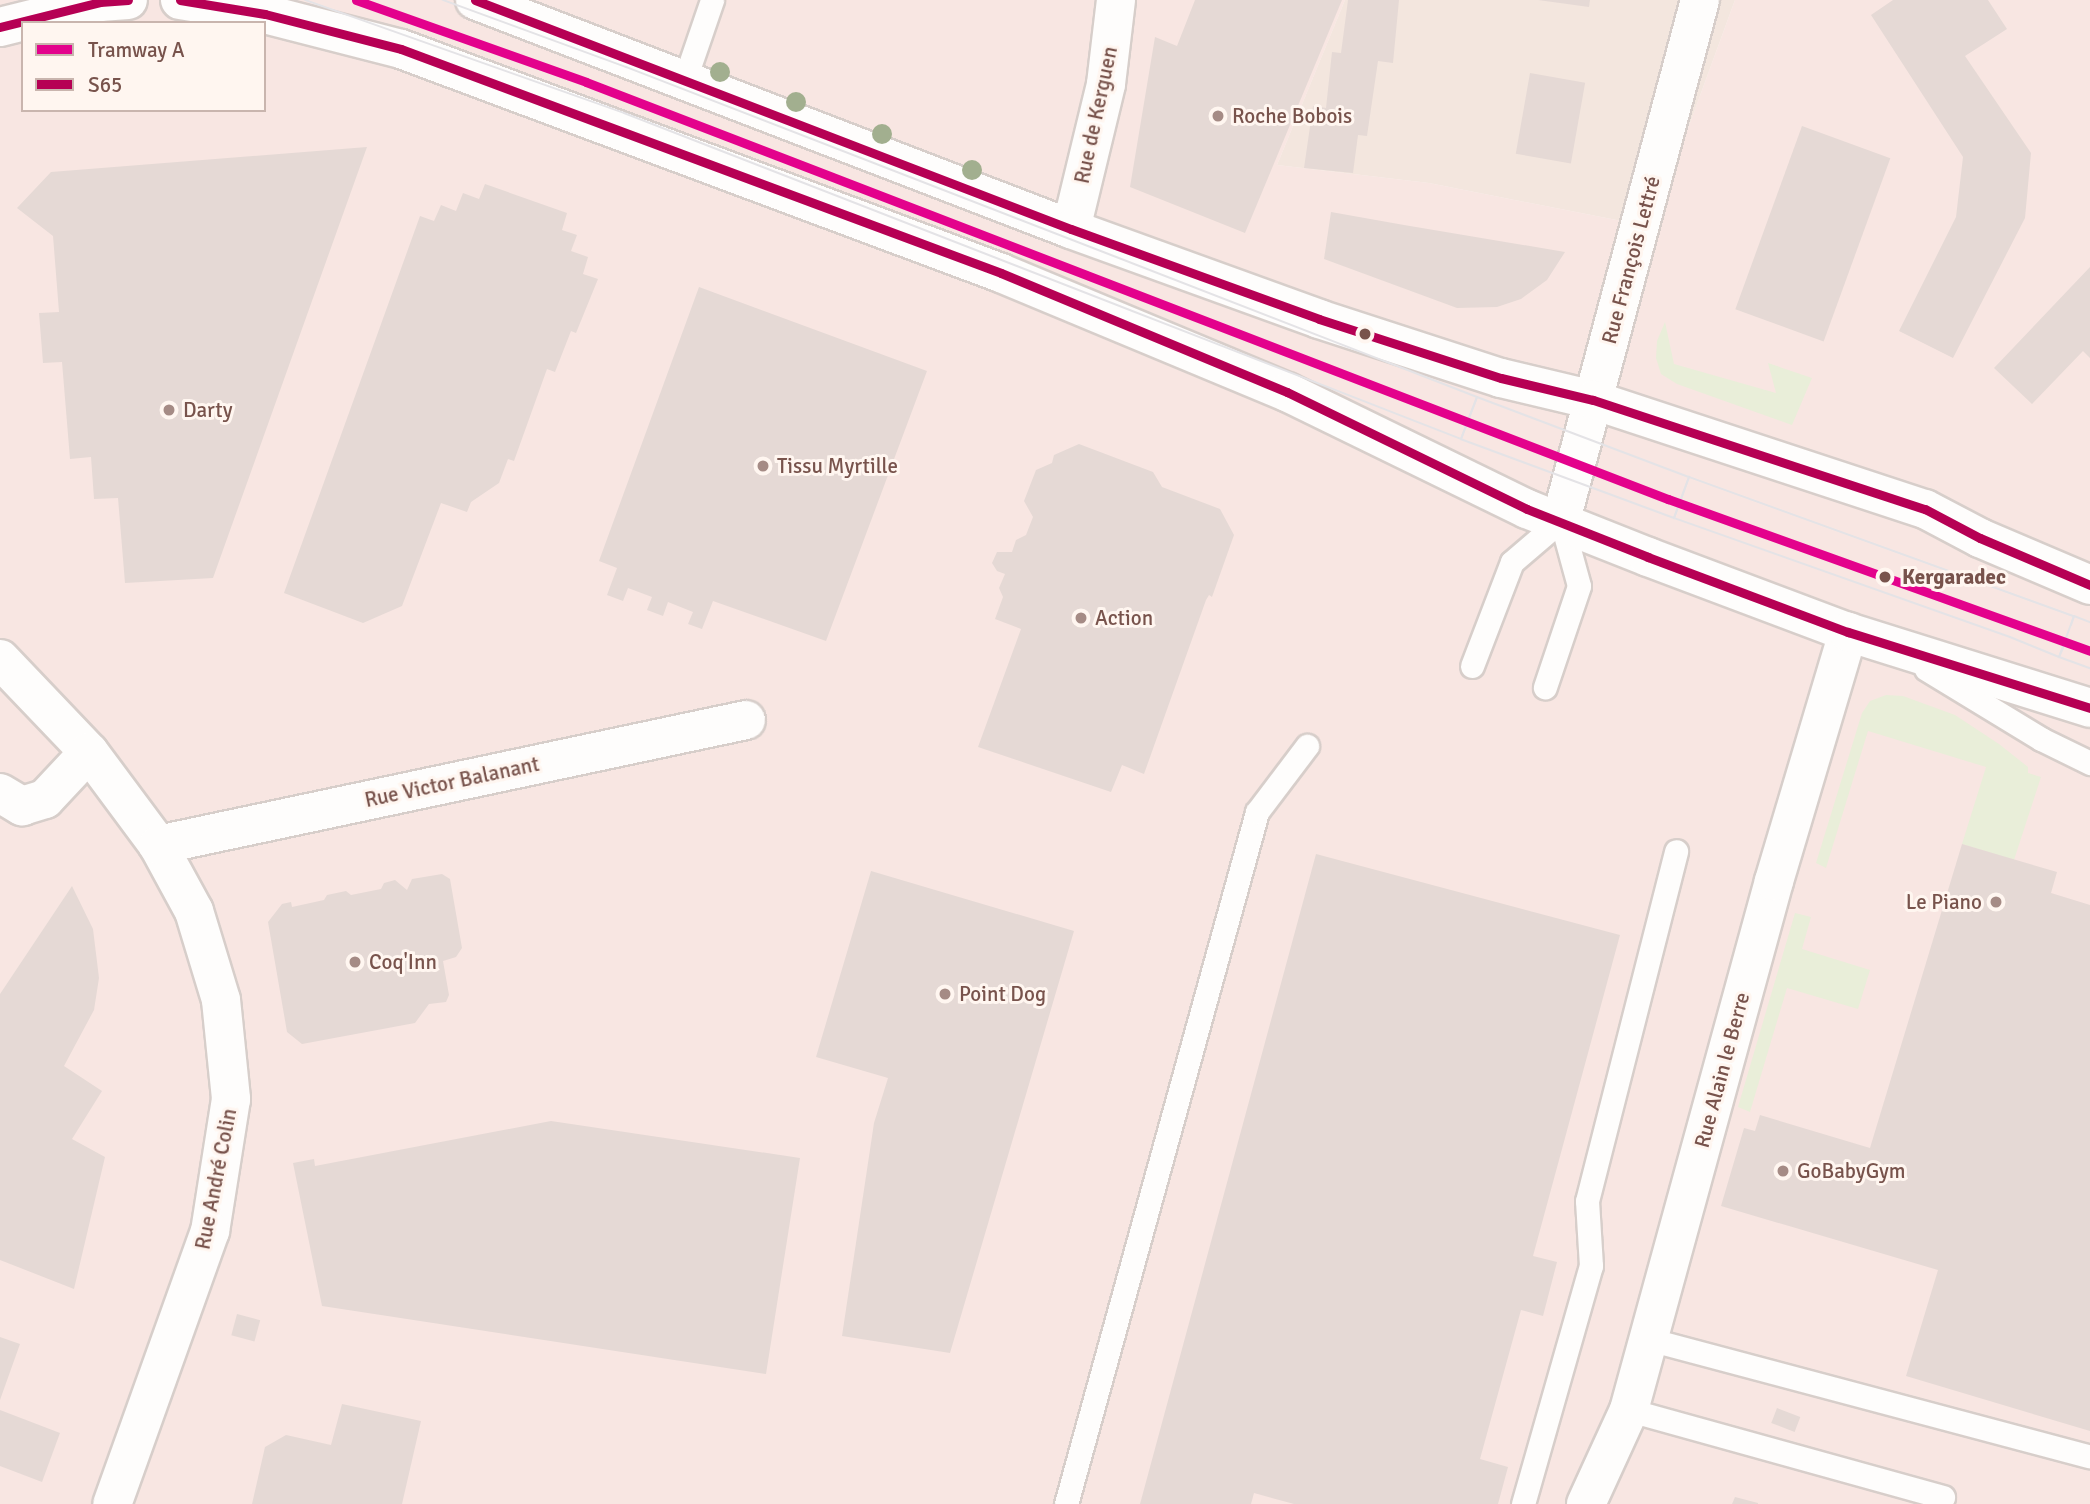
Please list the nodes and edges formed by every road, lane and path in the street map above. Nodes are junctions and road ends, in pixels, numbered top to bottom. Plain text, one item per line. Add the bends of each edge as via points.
1 (128, 0) edge
2 (180, 0) edge
3 (475, 0) edge
4 (712, 0) edge
5 (1116, 0) edge
6 (1700, 0) edge
7 (24, 21) edge
8 (21, 22) edge
9 (0, 27) edge
10 (685, 79) junction
11 (1071, 229) junction
12 (1593, 400) junction
13 (1561, 520) junction
14 (2090, 585) edge
15 (1847, 632) junction
16 (1887, 646) junction
17 (0, 659) edge
18 (1472, 666) dead end
19 (1545, 687) dead end
20 (2090, 708) edge
21 (746, 720) dead end
22 (1307, 746) dead end
23 (89, 752) junction
24 (2090, 763) edge
25 (0, 793) edge
26 (158, 845) junction
27 (1676, 851) dead end
28 (1648, 1339) junction
29 (1629, 1410) junction
30 (2090, 1457) edge
31 (1943, 1497) dead end
32 (112, 1504) edge
33 (1066, 1504) edge
34 (1523, 1504) edge
35 (1586, 1504) edge

1 - 7 main road via 100,2
2 - 13 main road via 265,13 401,48 989,268 1287,393 1527,509
3 - 10 main road
4 - 10 lane
5 - 11 main road, Rue de Kerguen via 1106,84
6 - 12 main road, Rue François Lettré
8 - 9 main road
10 - 11 main road
11 - 12 main road via 1501,379
12 - 13 main road, Rue François Lettré
12 - 14 main road via 1925,509
13 - 15 main road
13 - 18 lane via 1512,562
13 - 19 lane via 1579,586
15 - 16 main road
15 - 28 main road, Rue Alain le Berre
16 - 20 main road
16 - 24 lane via 2041,739
17 - 23 main road, Rue André Colin
21 - 26 main road, Rue Victor Balanant
22 - 33 lane via 1257,812
23 - 25 main road via 45,799 22,806
23 - 26 main road, Rue André Colin
26 - 32 main road, Rue André Colin via 194,911 221,1000 231,1099 210,1231
27 - 34 lane via 1587,1201 1591,1266
28 - 29 main road, Rue Alain le Berre
28 - 30 lane
29 - 31 lane
29 - 35 main road, Rue Alain le Berre

